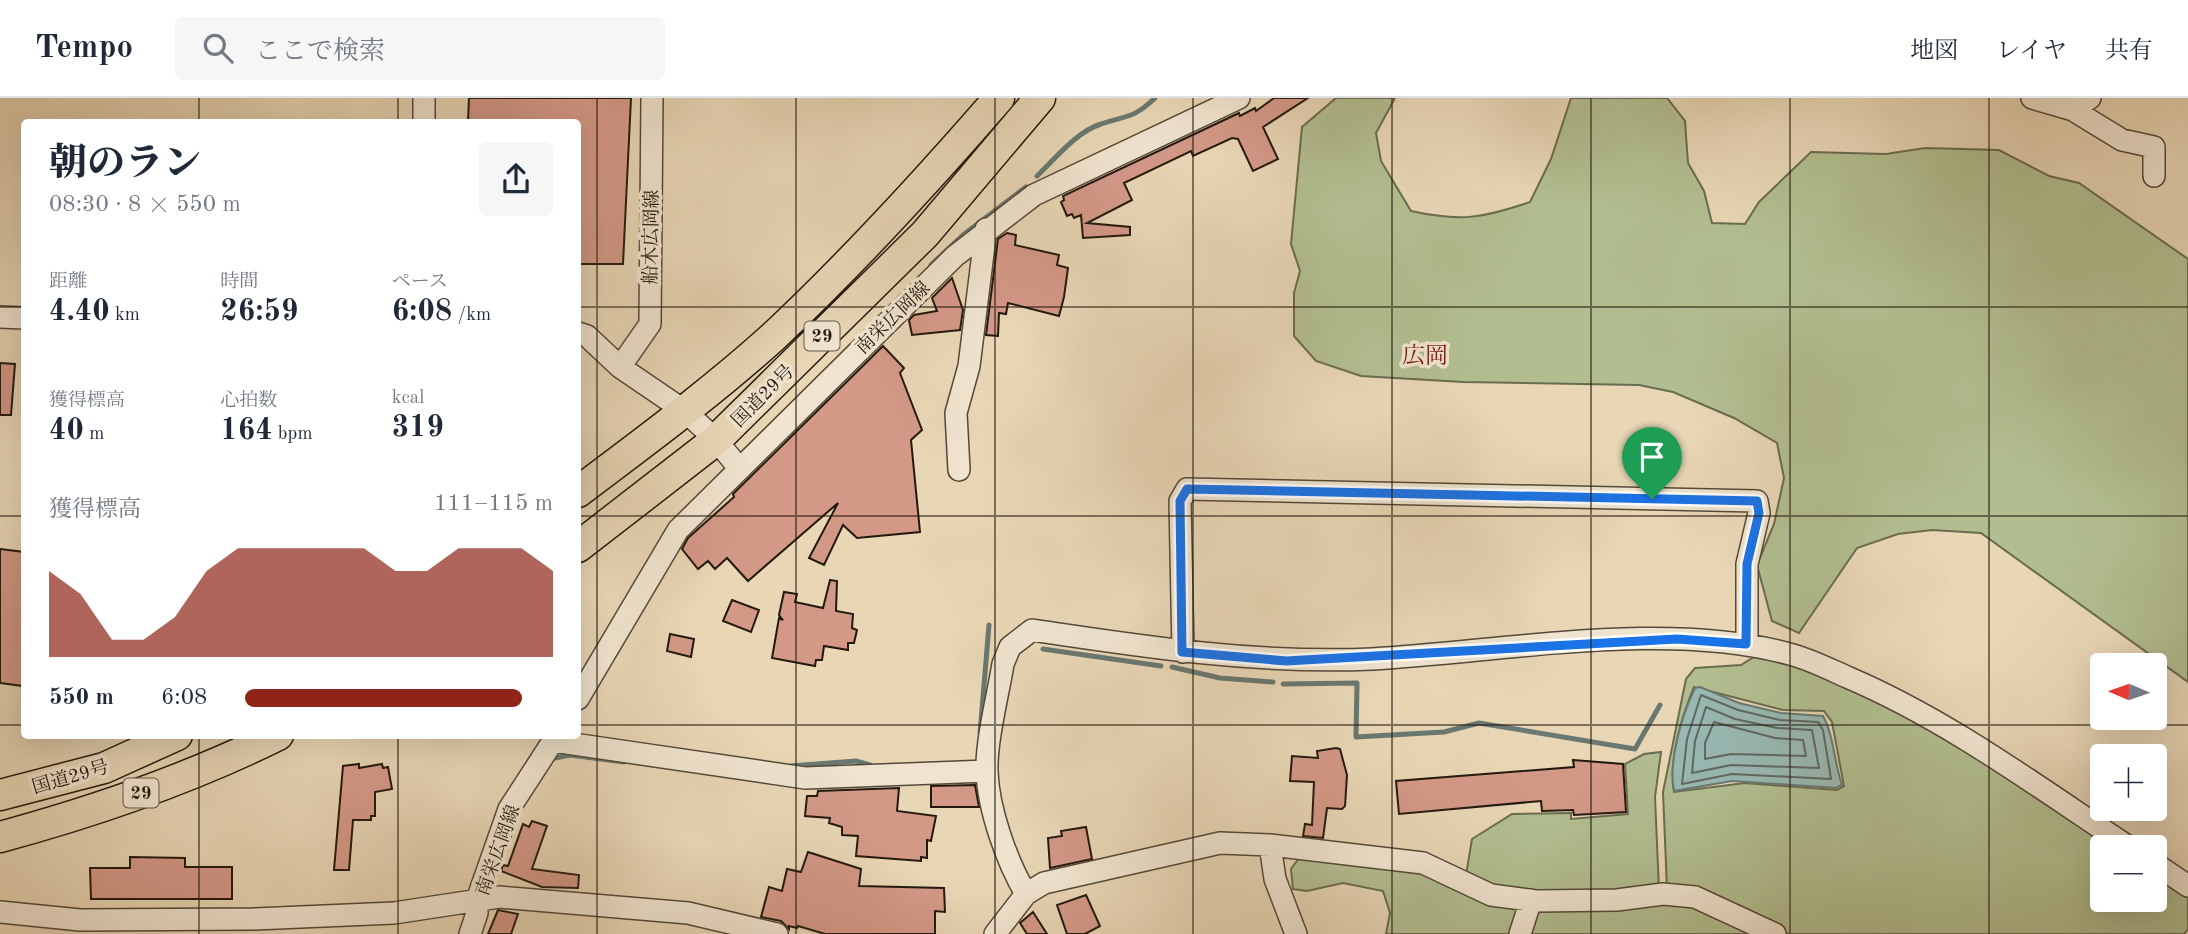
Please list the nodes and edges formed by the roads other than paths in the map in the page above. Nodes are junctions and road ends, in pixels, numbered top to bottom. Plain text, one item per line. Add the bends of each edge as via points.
1 (425, 98) edge
2 (652, 98) edge
3 (999, 98) edge
4 (1040, 98) edge
5 (1239, 98) edge
6 (2032, 98) edge
7 (2082, 104) edge
8 (424, 119) edge
9 (2154, 176) dead end
10 (986, 229) junction
11 (0, 317) edge
12 (21, 318) edge
13 (581, 334) edge
14 (620, 367) junction
15 (685, 412) junction
16 (716, 440) junction
17 (740, 468) junction
18 (959, 470) dead end
19 (581, 490) edge
20 (581, 545) edge
21 (1746, 644) junction
22 (1182, 652) junction
23 (581, 694) edge
24 (168, 739) edge
25 (270, 739) edge
26 (554, 739) edge
27 (561, 739) edge
28 (987, 771) junction
29 (0, 795) edge
30 (2112, 835) edge
31 (0, 837) edge
32 (1270, 845) junction
33 (2167, 872) edge
34 (2188, 886) edge
35 (1026, 894) junction
36 (477, 900) junction
37 (1531, 900) junction
38 (0, 912) edge
39 (470, 934) edge
40 (777, 934) edge
41 (995, 934) edge
42 (1296, 934) edge
43 (1520, 934) edge
44 (1775, 934) edge

1 - 8 street
2 - 14 street, 船木広岡線 via 650,324
3 - 15 highway, 国道29号 / 29 via 879,233 772,338
4 - 16 highway, 国道29号 / 29 via 925,234
5 - 10 street, 南栄広岡線 via 1034,195
6 - 7 street
7 - 9 street via 2122,139 2154,147
10 - 17 street, 南栄広岡線
10 - 18 street via 969,366 956,413
11 - 12 street
13 - 14 street
14 - 15 street
15 - 16 street
15 - 19 highway, 国道29号 / 29
16 - 17 street
16 - 20 highway, 国道29号 / 29
17 - 23 street, 南栄広岡線 via 678,530
21 - 22 street via 1677,639 1286,661
21 - 22 street via 1747,564 1759,513 1757,501 1187,489 1180,501
21 - 30 street via 1795,655 1882,692 1992,756
22 - 28 street via 1031,630 1010,647 1003,664
24 - 29 highway, 国道29号 / 29 via 104,768
25 - 31 highway, 国道29号 / 29 via 222,763 100,808
26 - 36 street, 南栄広岡線 via 509,809
27 - 28 street via 805,778
28 - 35 street via 1001,840
32 - 35 street via 1220,843 1044,883
32 - 37 street via 1423,863 1491,895
32 - 42 street via 1275,879
33 - 34 street
35 - 41 street
36 - 38 street via 394,913 254,919 80,920
36 - 39 street, 南栄広岡線
36 - 40 street via 499,897 688,914
37 - 43 street
37 - 44 street via 1617,900 1663,894 1695,897

